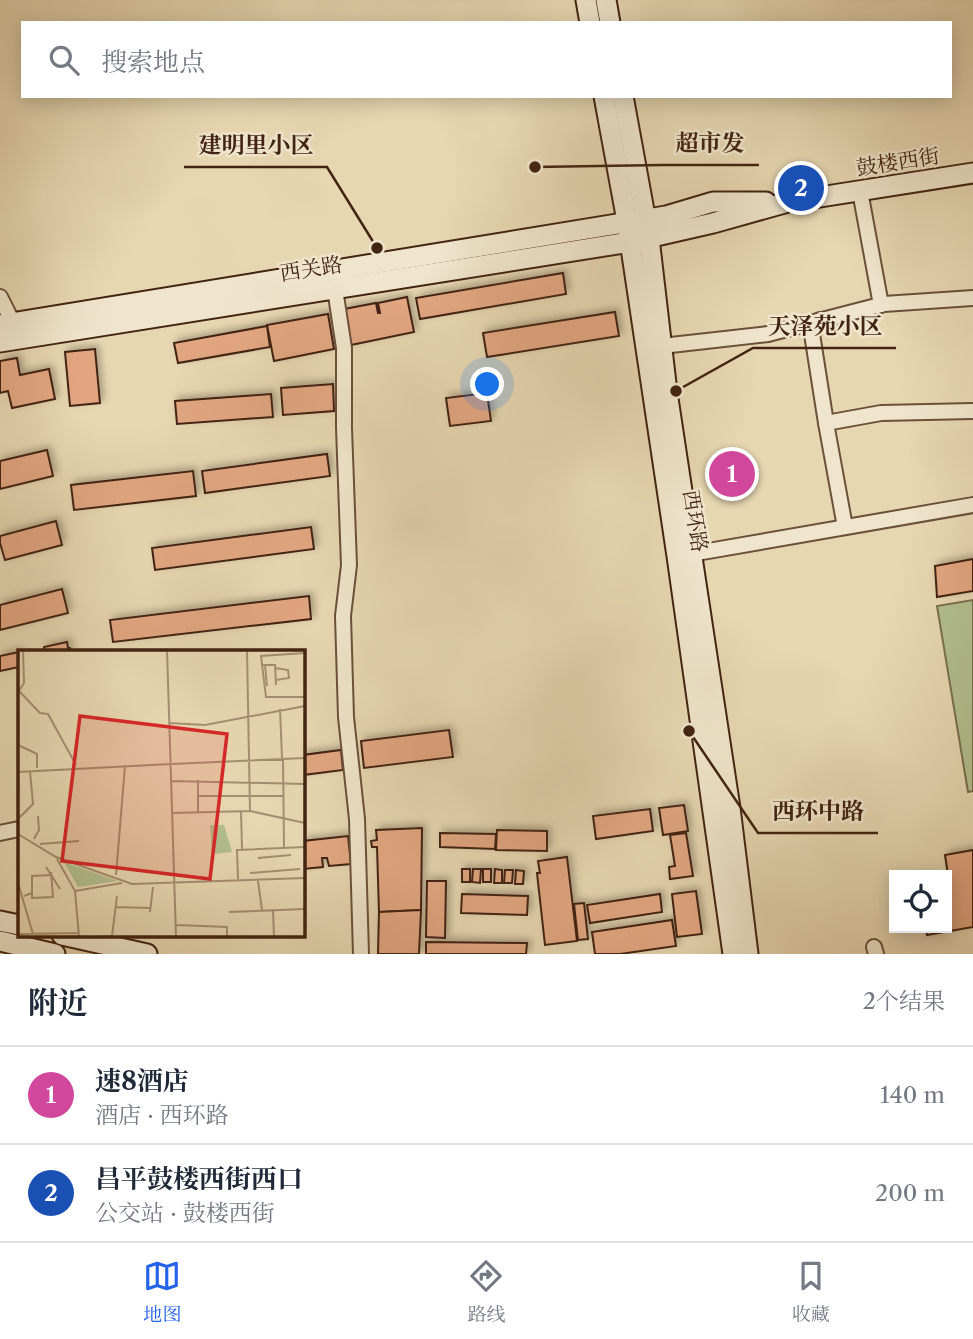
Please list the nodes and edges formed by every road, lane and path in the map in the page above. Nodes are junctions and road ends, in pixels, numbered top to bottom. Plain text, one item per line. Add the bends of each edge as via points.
1 (586, 0) edge
2 (606, 0) edge
3 (590, 21) edge
4 (610, 21) edge
5 (605, 98) edge
6 (623, 98) edge
7 (973, 173) edge
8 (860, 191) junction
9 (638, 230) junction
10 (335, 289) junction
11 (0, 298) edge
12 (973, 298) edge
13 (881, 305) junction
14 (820, 320) junction
15 (6, 324) edge
16 (0, 342) edge
17 (653, 347) junction
18 (973, 411) edge
19 (826, 423) junction
20 (973, 505) edge
21 (845, 527) junction
22 (684, 555) junction
23 (18, 829) edge
24 (0, 833) edge
25 (0, 921) edge
26 (18, 925) edge
27 (66, 936) edge
28 (0, 941) edge
29 (55, 954) edge
30 (147, 954) edge
31 (360, 954) edge
32 (733, 954) edge
33 (748, 954) edge

1 - 3 street
2 - 4 street
5 - 9 street, 西环路
6 - 9 street, 西环路
7 - 8 street, 鼓楼西街
8 - 9 street, 鼓楼西街 via 788,202 713,202
8 - 13 street
9 - 10 street, 西关路
9 - 15 street, 西关路 via 315,274
9 - 17 street, 西环路
10 - 16 street, 西关路
10 - 31 street via 344,348 349,565 343,616 346,717 357,818
11 - 15 street
12 - 13 street
13 - 14 street
14 - 17 street via 768,334
14 - 19 street via 812,334
17 - 22 street, 西环路
18 - 19 street via 881,413
19 - 21 street
20 - 21 street
21 - 22 street
22 - 32 street, 西环路
22 - 33 street, 西环路 via 730,808
23 - 24 street
25 - 26 street
27 - 30 street
28 - 29 street

